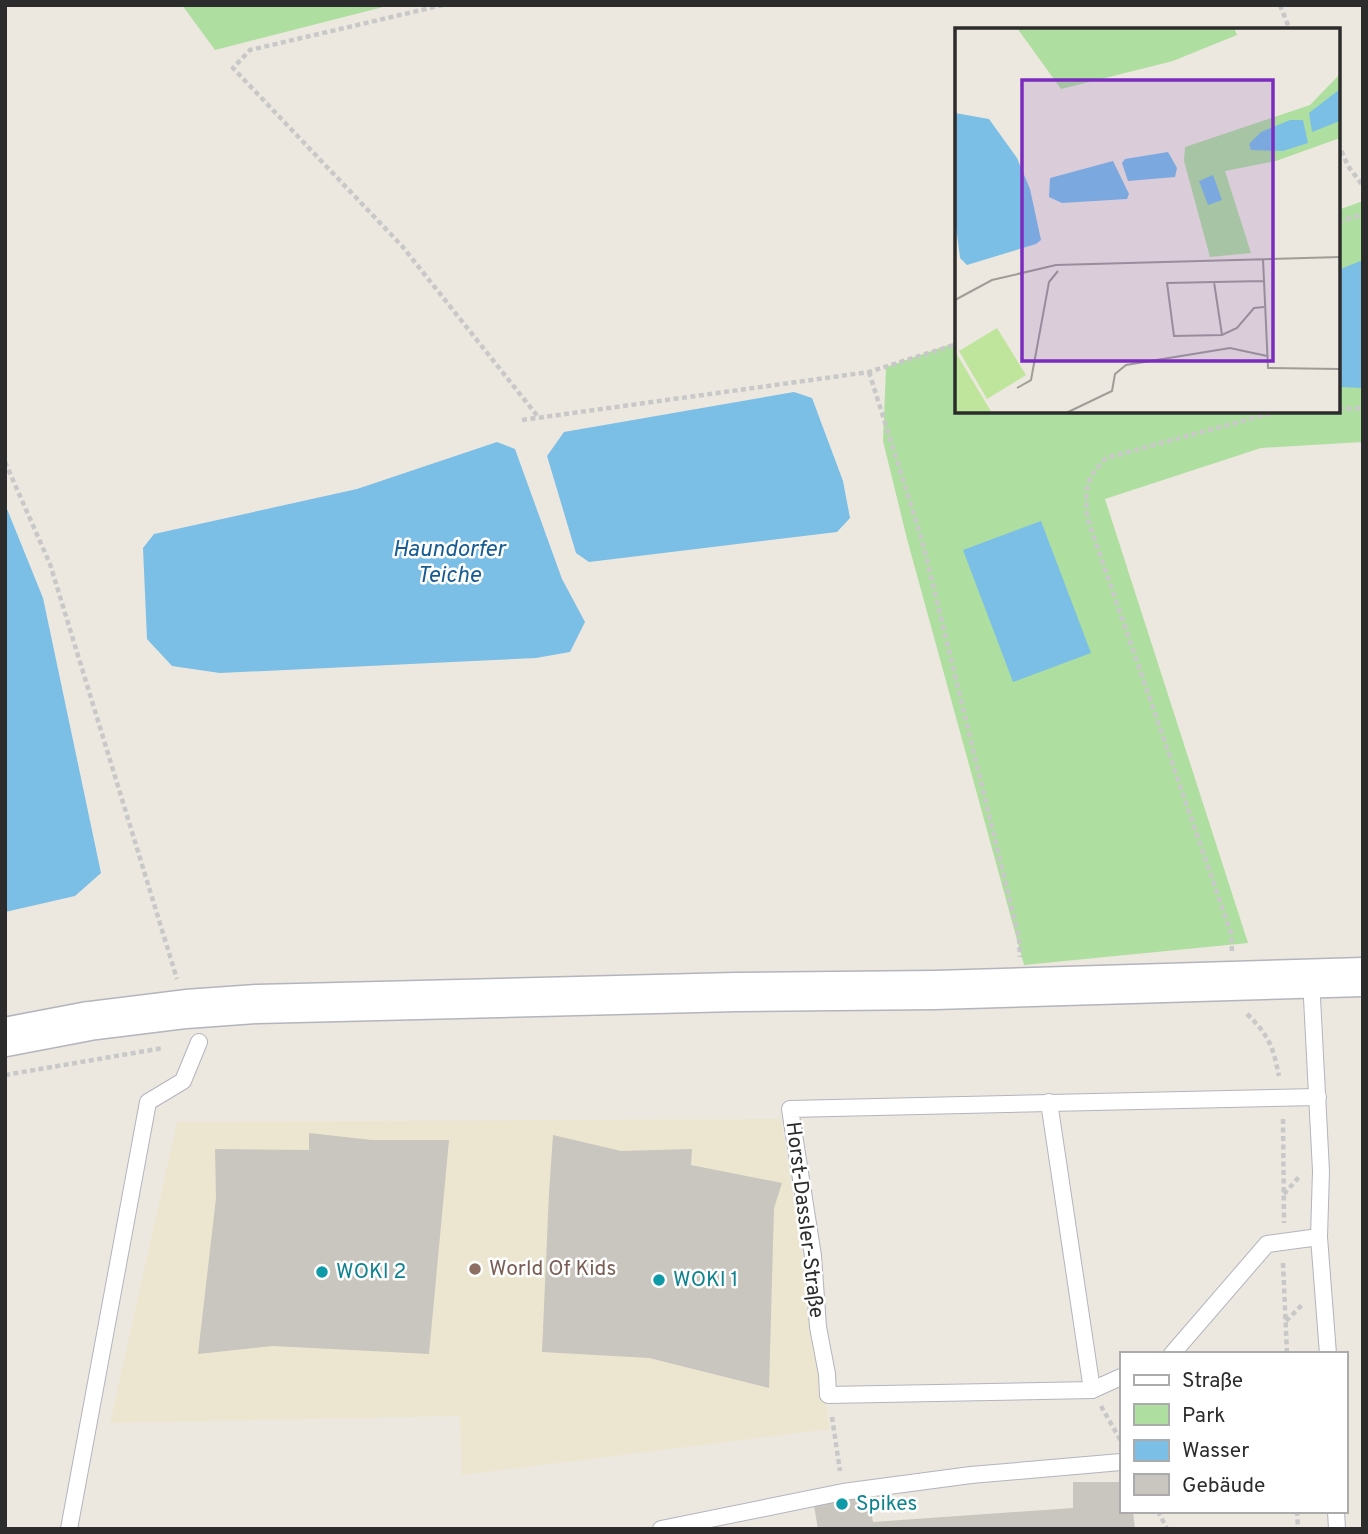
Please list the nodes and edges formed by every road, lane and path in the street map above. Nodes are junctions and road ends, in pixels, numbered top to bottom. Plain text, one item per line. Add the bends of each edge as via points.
1 (443, 5) edge
2 (1280, 5) edge
3 (1289, 28) edge
4 (1340, 148) edge
5 (1363, 186) edge
6 (1363, 214) edge
7 (1340, 221) edge
8 (955, 345) edge
9 (869, 372) junction
10 (1363, 408) edge
11 (1340, 409) edge
12 (1272, 413) edge
13 (539, 418) junction
14 (522, 420) dead end
15 (5, 462) edge
16 (1363, 978) edge
17 (1311, 979) junction
18 (1021, 986) junction
19 (1237, 994) junction
20 (192, 1025) junction
21 (5, 1037) edge
22 (1283, 1097) junction
23 (1318, 1097) junction
24 (1049, 1102) junction
25 (1319, 1237) junction
26 (1284, 1242) junction
27 (1174, 1352) edge
28 (1287, 1352) edge
29 (1328, 1352) edge
30 (1120, 1377) edge
31 (1092, 1390) junction
32 (828, 1395) junction
33 (1120, 1440) edge
34 (1120, 1462) edge
35 (843, 1492) junction
36 (1159, 1513) edge
37 (69, 1529) edge
38 (661, 1529) edge
39 (1167, 1529) edge

1 - 13 path via 250,50 233,68 402,246
2 - 3 path
4 - 5 path
6 - 7 path
8 - 9 path
9 - 13 path
9 - 18 path via 922,540 1018,938
10 - 11 path
12 - 19 path via 1106,458 1092,472 1086,489 1087,517 1231,933
13 - 14 path
15 - 20 path via 50,564
16 - 17 street
17 - 19 street
17 - 23 lane
18 - 19 street
18 - 20 street via 257,1004
19 - 22 path via 1274,1052
20 - 21 street via 89,1021
20 - 37 lane via 183,1081 148,1102
22 - 23 lane, Horst-Dassler-Straße
22 - 24 lane, Horst-Dassler-Straße
22 - 26 path
23 - 25 lane
24 - 31 lane
24 - 32 lane, Horst-Dassler-Straße via 790,1109
25 - 26 lane
25 - 29 lane
26 - 27 lane via 1267,1244
26 - 28 path
30 - 31 lane
31 - 32 lane
31 - 33 path
32 - 35 path
34 - 35 lane
35 - 38 lane
36 - 39 path

